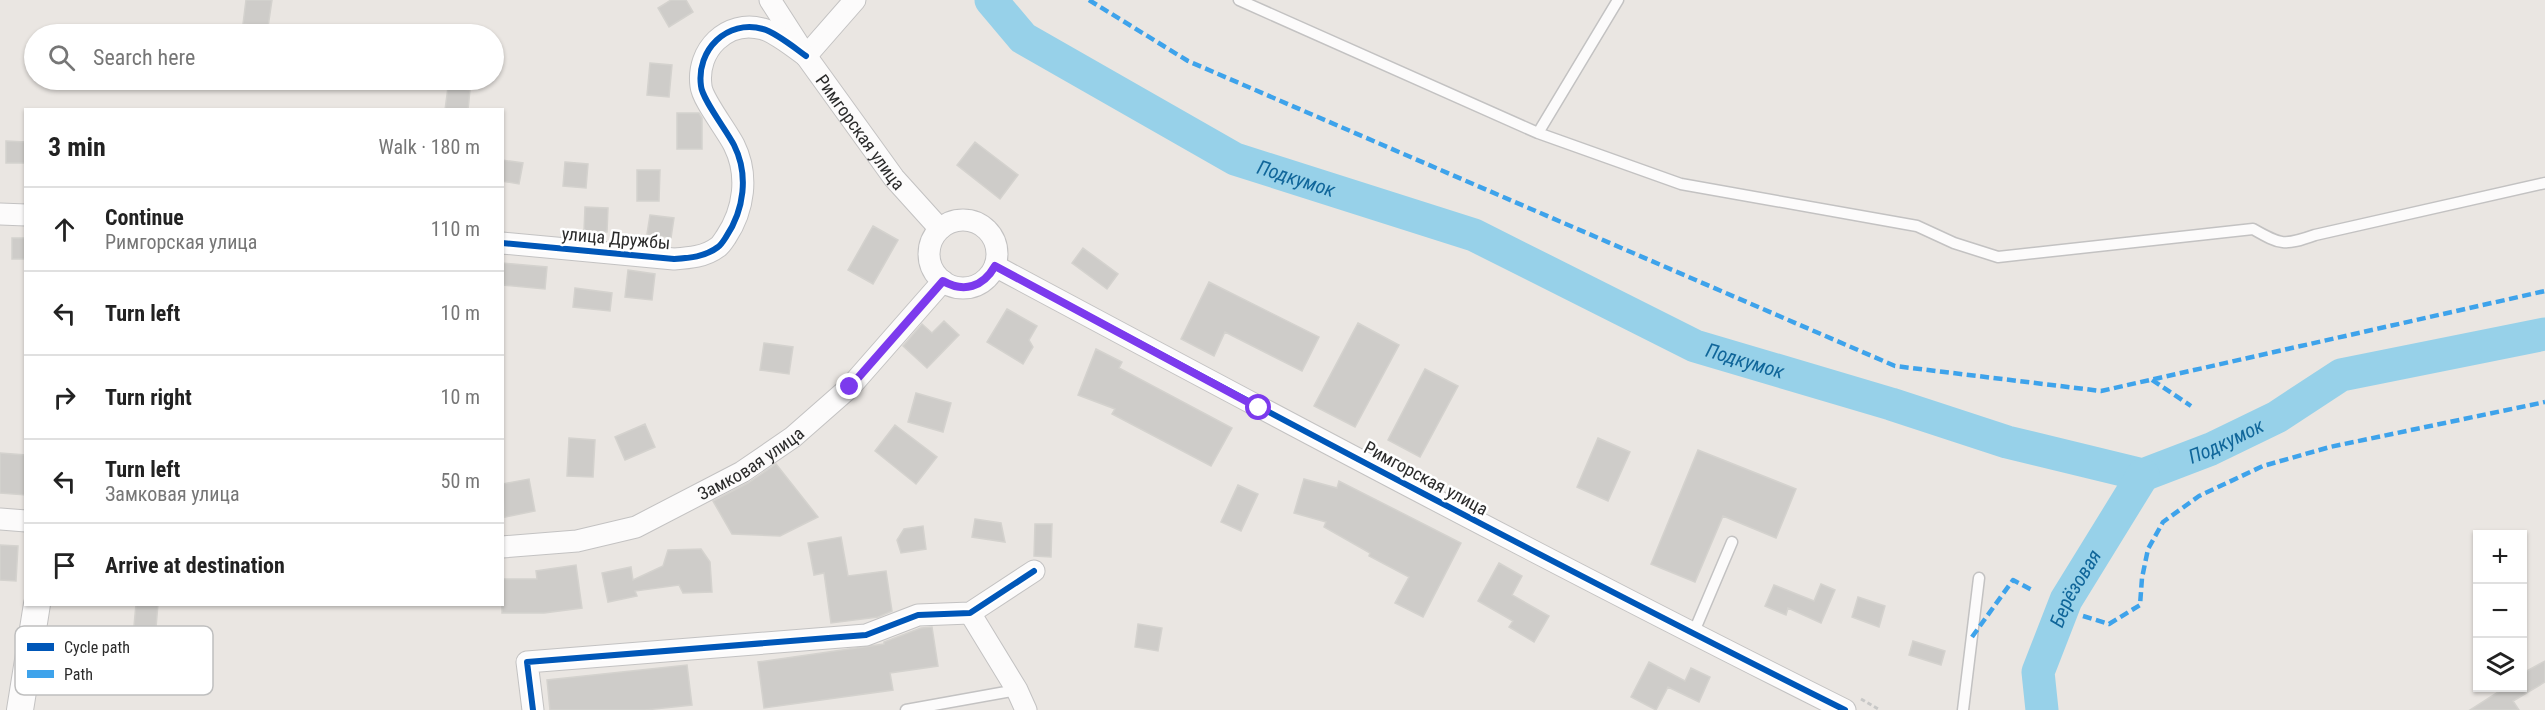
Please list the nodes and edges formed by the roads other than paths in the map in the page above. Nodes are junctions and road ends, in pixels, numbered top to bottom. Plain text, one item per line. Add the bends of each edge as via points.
1 (771, 0) edge
2 (855, 0) edge
3 (1239, 0) edge
4 (1618, 0) edge
5 (806, 56) junction
6 (1538, 133) junction
7 (2545, 183) edge
8 (0, 214) edge
9 (24, 215) edge
10 (940, 229) junction
11 (504, 243) edge
12 (995, 266) junction
13 (943, 281) junction
14 (0, 519) edge
15 (24, 521) edge
16 (1732, 542) dead end
17 (504, 547) edge
18 (1034, 571) dead end
19 (1979, 578) dead end
20 (37, 606) edge
21 (970, 612) junction
22 (33, 626) edge
23 (1693, 634) junction
24 (1017, 690) junction
25 (22, 695) edge
26 (20, 710) edge
27 (533, 710) edge
28 (906, 710) edge
29 (1026, 710) edge
30 (1845, 710) edge
31 (1963, 710) edge

1 - 5 street, Римгорская улица
2 - 5 street
3 - 6 lane
4 - 6 lane
5 - 10 street, Римгорская улица via 894,178
5 - 11 street, улица Дружбы via 764,29 736,28 716,41 700,63 701,88 736,148 744,174 734,226 719,247 699,256 674,259
6 - 7 lane via 1681,184 1917,226 1998,257 2253,229 2290,244 2314,235
8 - 9 street
10 - 12 street via 961,220 982,226 996,244
10 - 13 street via 929,256
12 - 13 street via 982,283 973,287 952,286
12 - 23 street, Римгорская улица
13 - 17 street, Замковая улица via 850,387 793,437 742,472 636,527 577,541
14 - 15 street
16 - 23 lane
18 - 21 street
19 - 31 lane
20 - 22 street
21 - 24 street
21 - 27 street via 918,615 867,635 527,662
23 - 30 street, Римгорская улица
24 - 28 lane
24 - 29 street
25 - 26 street

